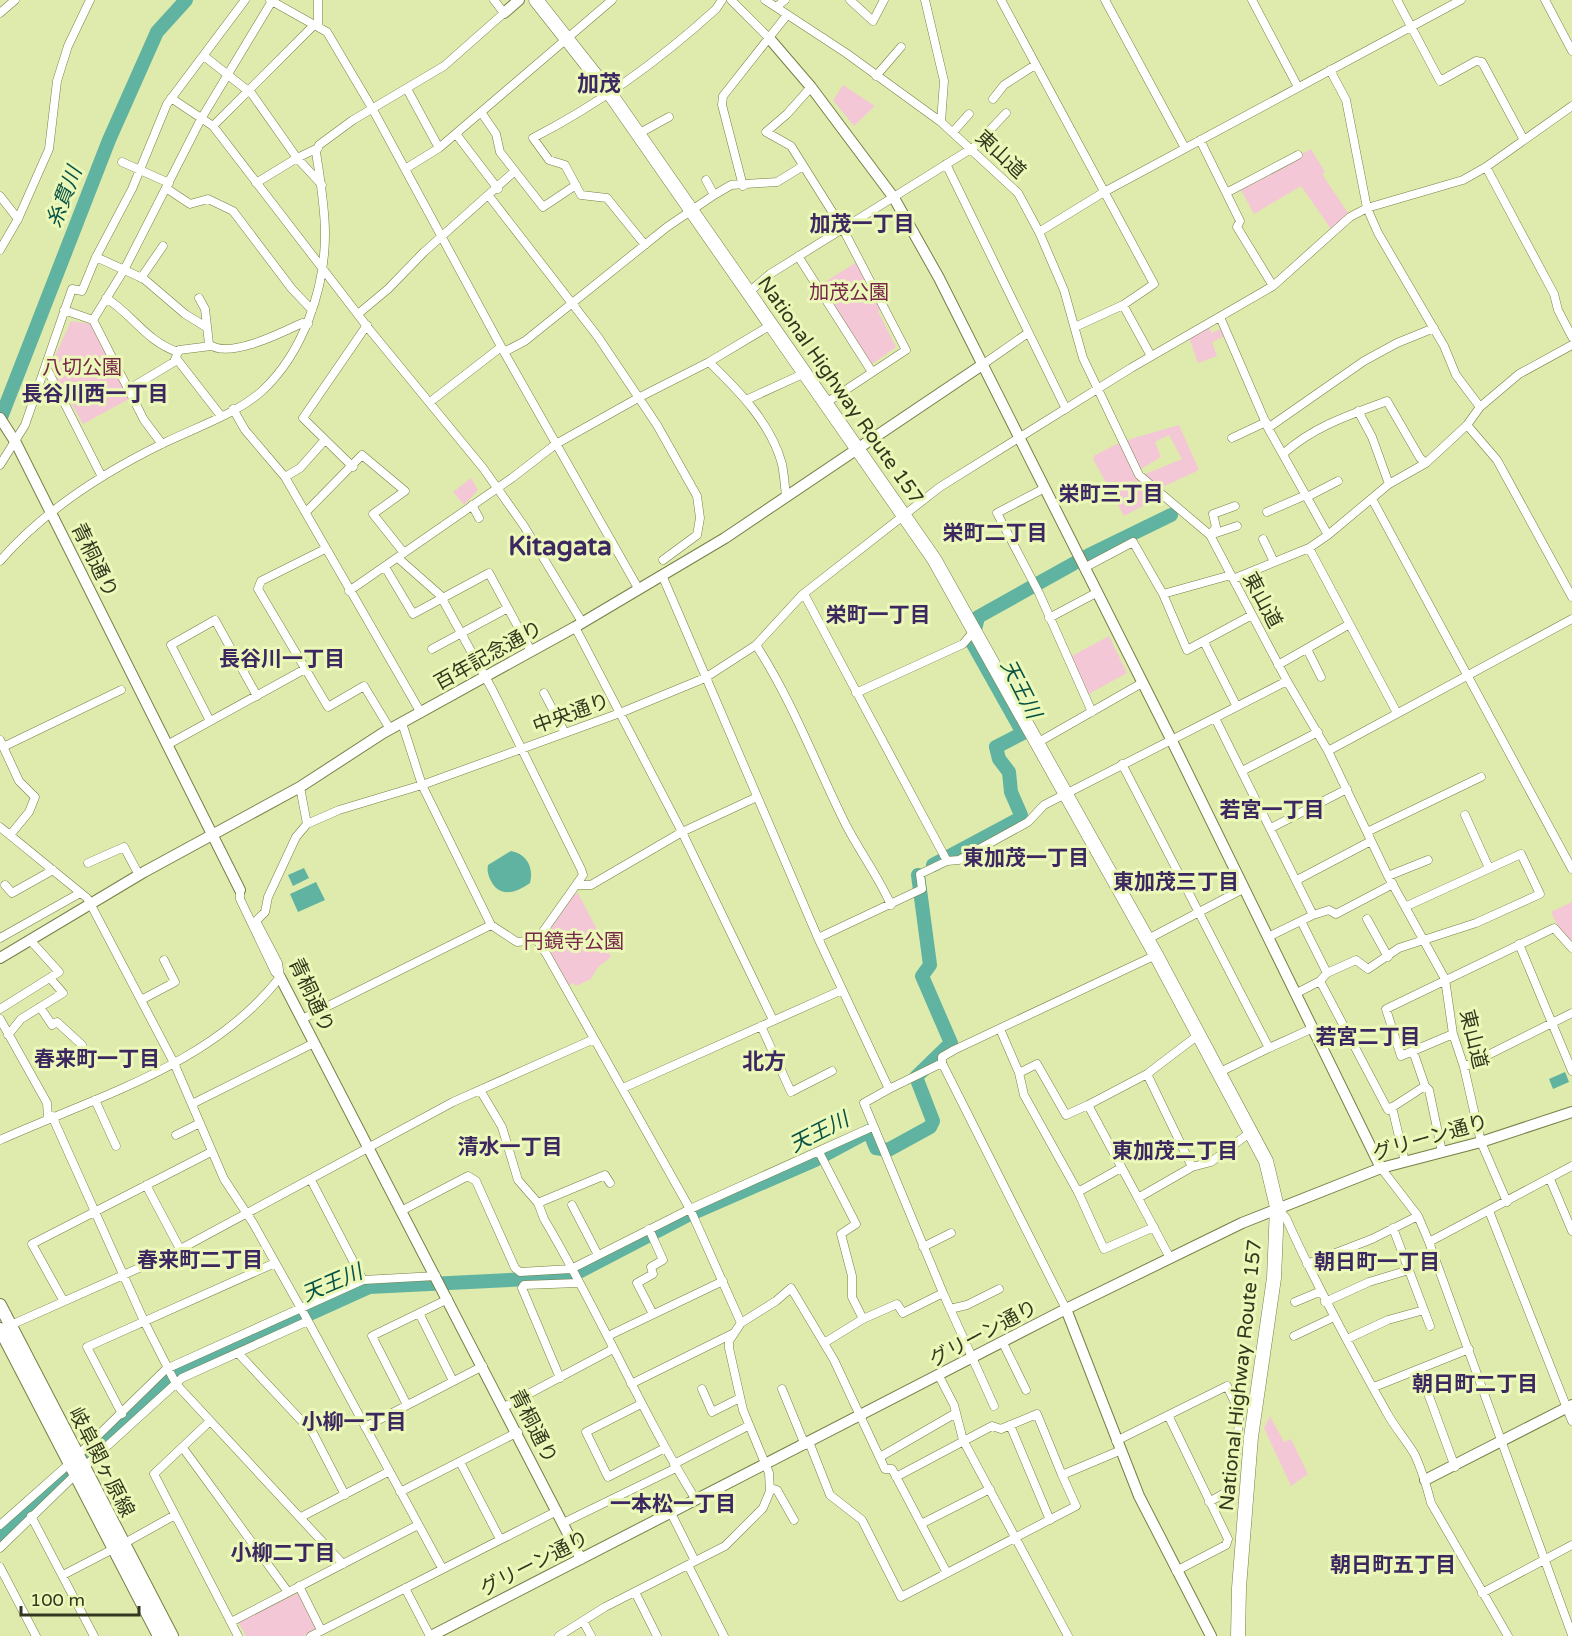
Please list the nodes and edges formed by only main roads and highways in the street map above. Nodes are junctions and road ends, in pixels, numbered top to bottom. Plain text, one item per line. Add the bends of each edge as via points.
1 (536, 0) edge
2 (0, 1305) edge
3 (5, 1327) edge
4 (119, 1546) junction
5 (159, 1636) edge
6 (172, 1636) edge
7 (1238, 1636) edge

1 - 7 highway, National Highway Route 157 via 611,94 934,559 1156,955 1266,1161 1277,1207 1274,1278 1250,1448
2 - 3 main road, 岐阜関ヶ原線
3 - 4 main road, 岐阜関ヶ原線
4 - 5 main road, 岐阜関ヶ原線
4 - 6 main road, 岐阜関ヶ原線

